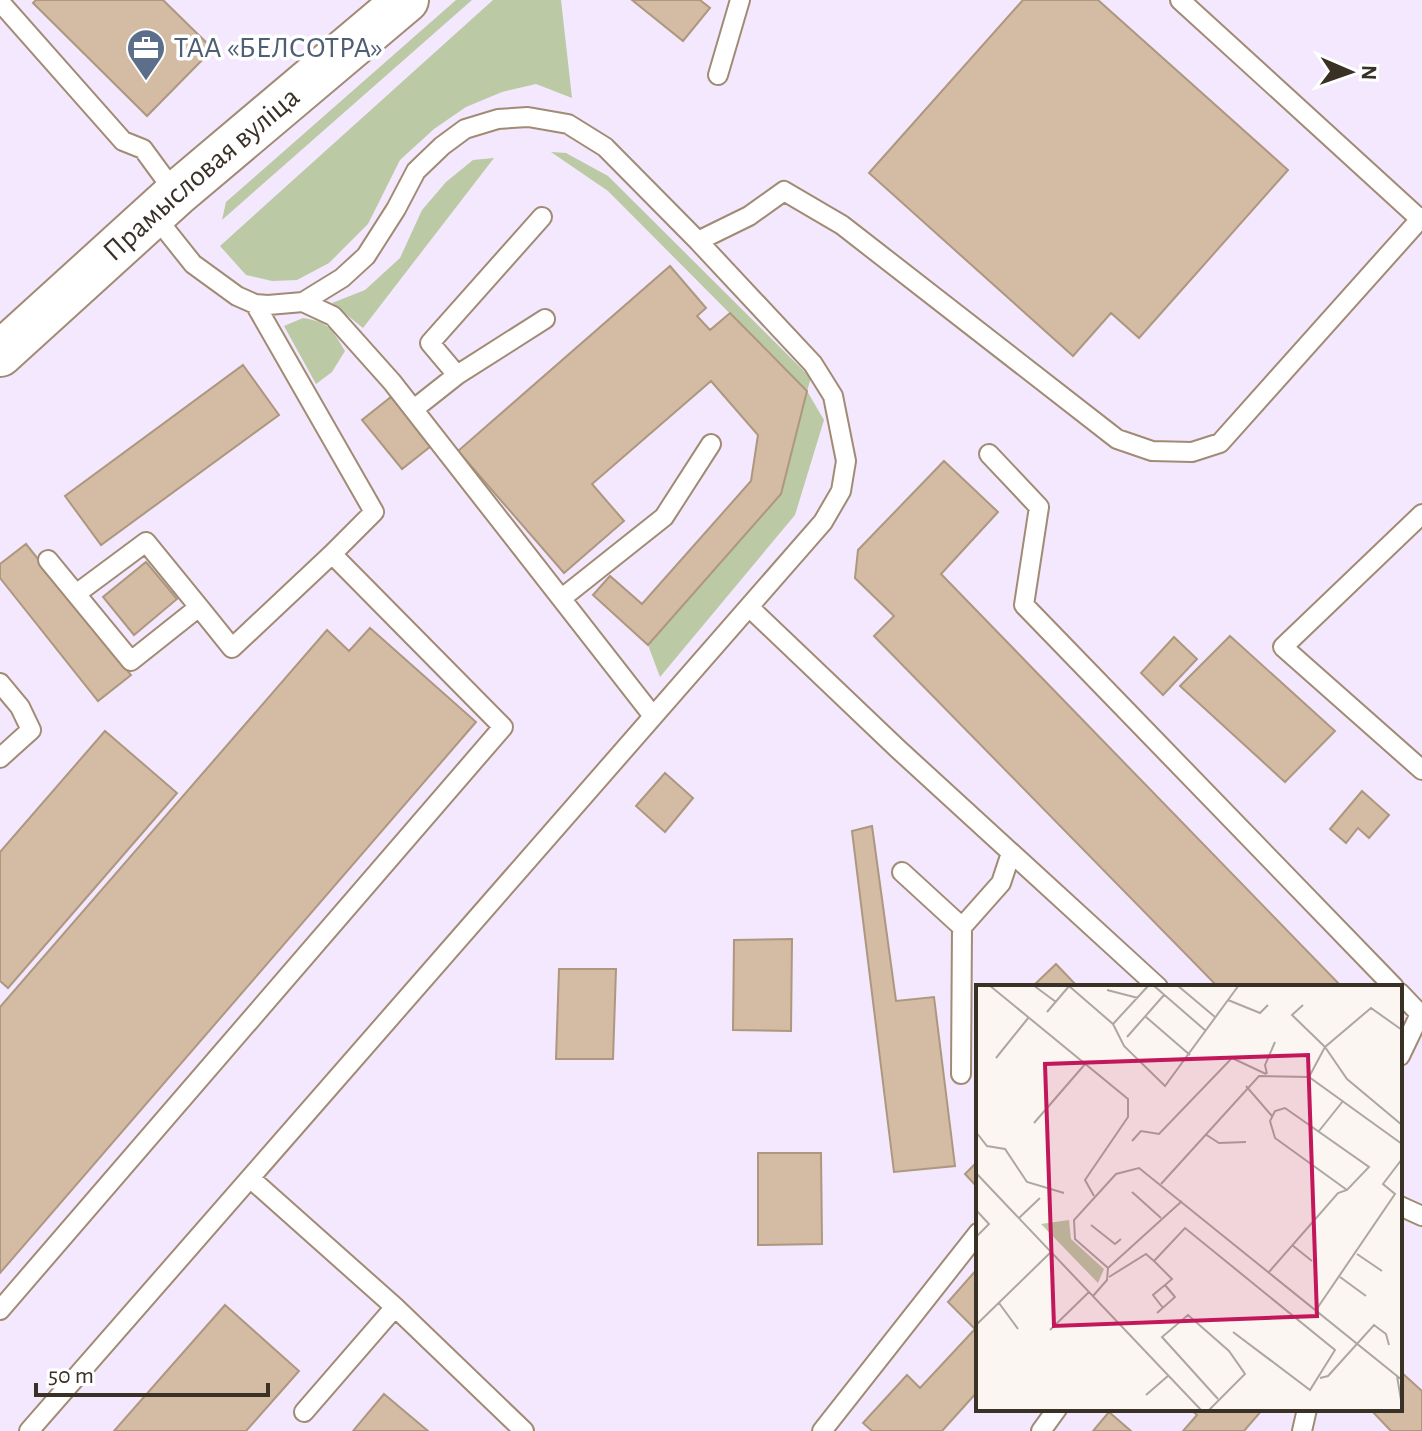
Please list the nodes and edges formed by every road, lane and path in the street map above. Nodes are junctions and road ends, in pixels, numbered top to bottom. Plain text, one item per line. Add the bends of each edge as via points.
1 (406, 0) edge
2 (740, 0) edge
3 (1180, 0) edge
4 (0, 2) edge
5 (718, 75) dead end
6 (165, 204) junction
7 (542, 217) dead end
8 (1421, 218) edge
9 (698, 241) junction
10 (303, 302) junction
11 (255, 304) junction
12 (545, 319) dead end
13 (0, 354) edge
14 (457, 375) junction
15 (414, 409) junction
16 (711, 444) dead end
17 (989, 454) dead end
18 (1422, 514) edge
19 (332, 554) junction
20 (48, 560) dead end
21 (76, 594) junction
22 (562, 598) junction
23 (199, 607) junction
24 (749, 607) junction
25 (0, 683) edge
26 (653, 716) junction
27 (0, 758) edge
28 (1422, 770) edge
29 (1011, 853) junction
30 (902, 872) dead end
31 (962, 927) junction
32 (1156, 985) edge
33 (1392, 985) edge
34 (1402, 995) edge
35 (1402, 1052) edge
36 (961, 1074) dead end
37 (250, 1178) junction
38 (1402, 1207) edge
39 (1422, 1216) edge
40 (976, 1236) edge
41 (395, 1307) junction
42 (0, 1310) edge
43 (1056, 1411) edge
44 (1307, 1411) edge
45 (304, 1412) dead end
46 (35, 1429) edge
47 (524, 1431) edge
48 (822, 1431) edge
49 (1041, 1431) edge
50 (1302, 1431) edge

1 - 6 main road, Прамысловая вуліца
2 - 5 lane
3 - 8 lane
4 - 6 lane via 123,141 143,149
6 - 11 lane via 193,264
6 - 13 main road, Прамысловая вуліца
7 - 14 lane via 430,343
8 - 9 lane via 1220,443 1192,452 1152,451 1117,439 842,225 784,191 749,216
9 - 10 lane via 605,147 568,124 528,117 498,119 465,129 442,146 416,171 366,256
9 - 24 lane via 813,364 833,396 846,461 841,491 823,522
10 - 11 lane
10 - 15 lane via 333,316
11 - 19 lane via 374,512
12 - 14 lane
14 - 15 lane
15 - 22 lane
16 - 22 lane via 664,517
17 - 33 lane via 1039,507 1024,605
18 - 28 lane via 1283,647
19 - 23 lane via 232,648
19 - 42 lane via 503,727
20 - 21 lane
21 - 23 lane via 146,542
21 - 23 lane via 131,661
22 - 26 lane
24 - 26 lane
24 - 29 lane
25 - 27 lane via 31,730
26 - 37 lane
29 - 31 lane via 1001,883
29 - 32 lane
30 - 31 lane
31 - 36 lane
34 - 35 lane via 1420,1014
37 - 41 lane
37 - 46 lane
38 - 39 lane
40 - 48 lane
41 - 45 lane
41 - 47 lane
43 - 49 lane
44 - 50 lane

